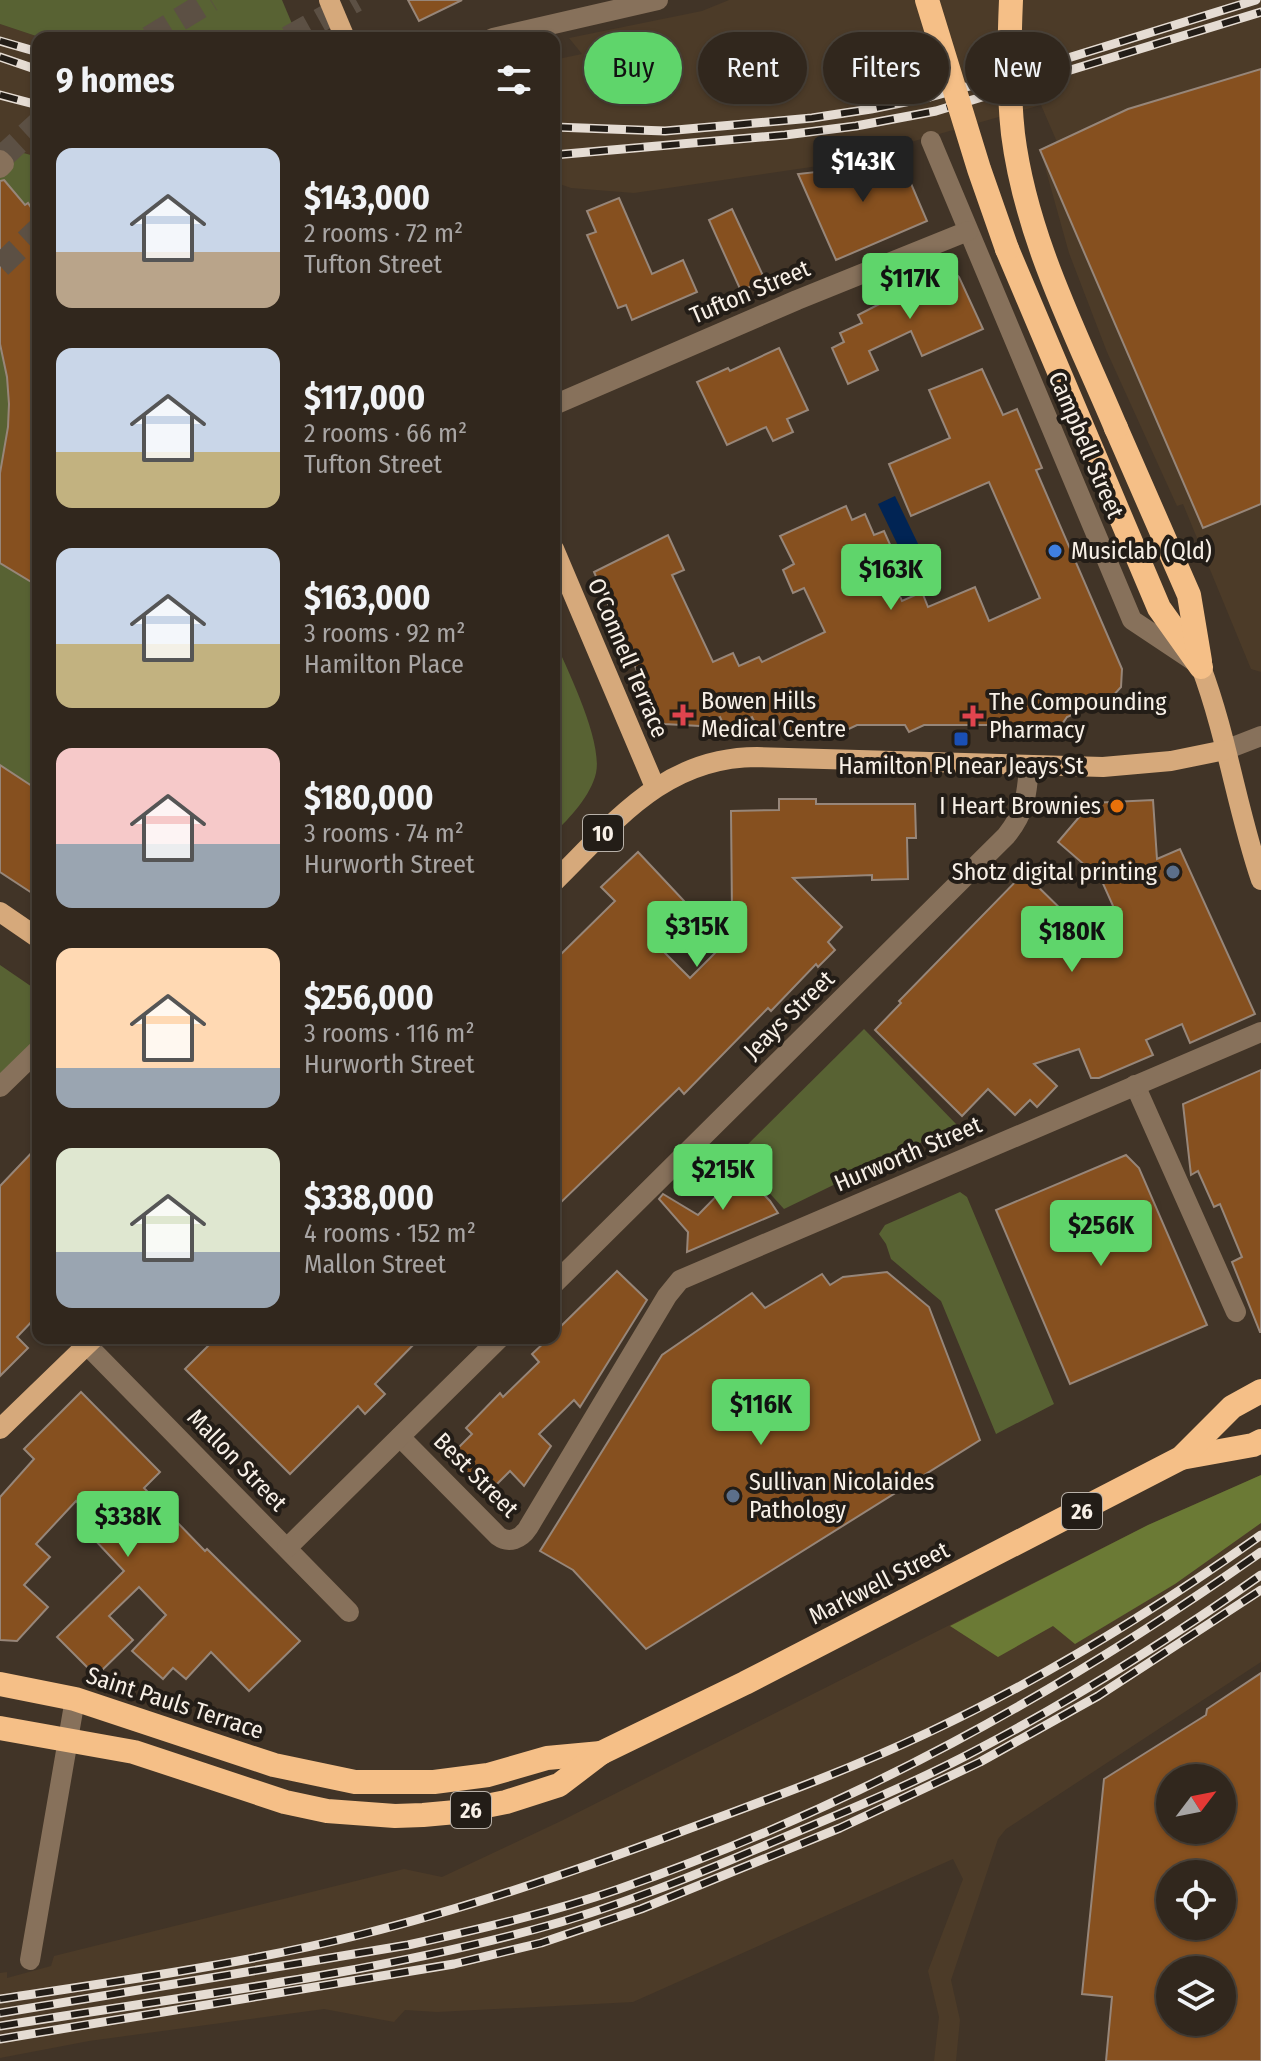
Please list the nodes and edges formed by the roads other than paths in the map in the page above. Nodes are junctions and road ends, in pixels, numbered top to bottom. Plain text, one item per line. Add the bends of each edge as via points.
1 (329, 0) edge
2 (658, 0) edge
3 (927, 0) edge
4 (1011, 0) edge
5 (342, 32) edge
6 (519, 32) edge
7 (931, 141) dead end
8 (0, 160) edge
9 (0, 168) edge
10 (968, 231) junction
11 (560, 402) edge
12 (560, 563) edge
13 (1201, 667) junction
14 (1261, 736) edge
15 (1225, 750) junction
16 (1029, 766) junction
17 (655, 787) junction
18 (560, 876) edge
19 (1261, 880) edge
20 (0, 912) edge
21 (32, 934) edge
22 (1261, 1032) edge
23 (32, 1056) edge
24 (1135, 1085) junction
25 (0, 1087) edge
26 (560, 1278) edge
27 (1236, 1312) dead end
28 (87, 1344) edge
29 (93, 1344) edge
30 (494, 1344) edge
31 (1261, 1391) edge
32 (0, 1429) edge
33 (400, 1437) junction
34 (1261, 1441) edge
35 (1181, 1458) junction
36 (518, 1537) joint
37 (287, 1548) junction
38 (349, 1612) dead end
39 (0, 1684) edge
40 (75, 1699) junction
41 (0, 1728) edge
42 (67, 1738) junction
43 (601, 1753) junction
44 (331, 1779) joint
45 (30, 1960) dead end

1 - 5 main road
2 - 6 street
3 - 13 highway, bridge via 1007,249 1159,608
4 - 13 highway, bridge via 1013,136 1035,232 1189,595
7 - 10 street, Campbell Street
8 - 9 street
10 - 11 street, Tufton Street
10 - 13 street, Campbell Street via 1132,620
12 - 17 main road, O'Connell Terrace
13 - 15 main road
14 - 15 street
15 - 16 main road, 10 via 1128,766
15 - 19 main road
16 - 17 main road, 10 via 727,758 695,766
16 - 26 street, Jeays Street via 1026,805 1006,836
17 - 18 main road, 10
20 - 21 main road
22 - 24 street, Hurworth Street
23 - 25 street
24 - 27 street
24 - 36 street, Hurworth Street via 680,1280
28 - 32 main road
29 - 37 street, Mallon Street
30 - 33 street
31 - 35 highway, Markwell Street / 26 via 1232,1407
33 - 36 street, Best Street via 498,1536
33 - 37 street
34 - 35 highway, Markwell Street / 26
35 - 43 highway, Markwell Street / 26
37 - 38 street, Mallon Street
39 - 40 highway, Saint Pauls Terrace / 26
40 - 42 street
40 - 44 highway, Saint Pauls Terrace / 26
41 - 42 highway, 26
42 - 43 highway, Markwell Street / 26 via 134,1752 285,1802 395,1816 481,1808 559,1785
42 - 45 street
43 - 44 highway, Markwell Street / 26 via 547,1758 488,1775 434,1782

